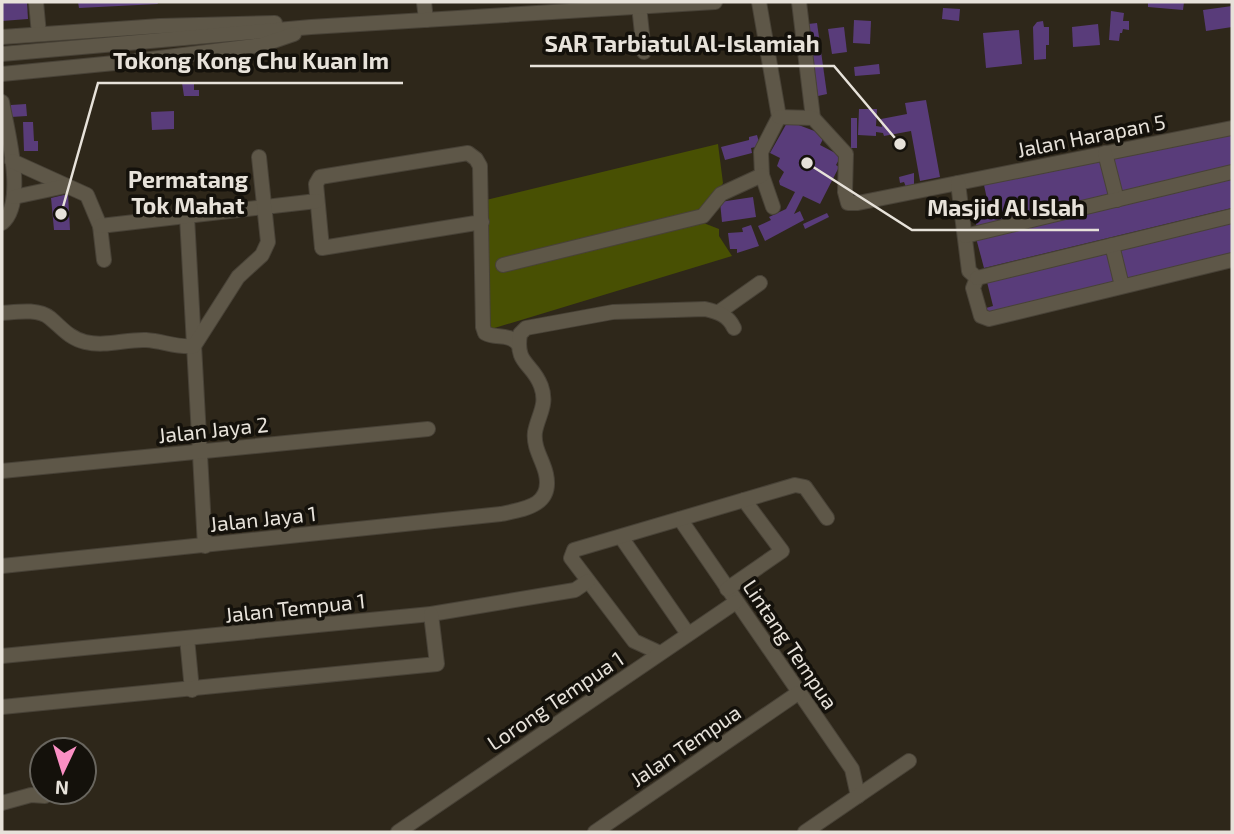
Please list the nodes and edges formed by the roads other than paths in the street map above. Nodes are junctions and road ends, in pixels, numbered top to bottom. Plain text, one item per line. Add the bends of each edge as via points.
1 (36, 2) edge
2 (424, 2) edge
3 (700, 2) edge
4 (715, 2) edge
5 (759, 2) edge
6 (799, 2) edge
7 (639, 6) junction
8 (426, 20) junction
9 (311, 27) junction
10 (39, 34) junction
11 (2, 37) edge
12 (644, 52) dead end
13 (2, 54) edge
14 (2, 74) edge
15 (2, 102) edge
16 (779, 117) junction
17 (813, 118) junction
18 (1232, 128) edge
19 (1105, 153) junction
20 (259, 157) dead end
21 (12, 161) junction
22 (1232, 172) edge
23 (762, 175) junction
24 (958, 183) junction
25 (66, 186) junction
26 (15, 197) junction
27 (1117, 200) junction
28 (317, 201) junction
29 (773, 207) dead end
30 (265, 208) junction
31 (1232, 216) edge
32 (187, 217) junction
33 (482, 222) junction
34 (2, 223) edge
35 (100, 226) junction
36 (965, 236) junction
37 (1112, 245) junction
38 (104, 260) dead end
39 (1232, 260) edge
40 (503, 265) dead end
41 (977, 278) junction
42 (760, 283) dead end
43 (1122, 286) junction
44 (719, 312) junction
45 (2, 313) edge
46 (734, 328) dead end
47 (518, 344) junction
48 (194, 346) junction
49 (428, 429) dead end
50 (199, 451) junction
51 (2, 471) edge
52 (744, 500) junction
53 (827, 518) dead end
54 (680, 520) junction
55 (621, 537) junction
56 (205, 545) junction
57 (2, 566) edge
58 (588, 581) junction
59 (727, 589) junction
60 (736, 602) junction
61 (431, 614) junction
62 (688, 634) junction
63 (187, 638) junction
64 (660, 653) junction
65 (2, 656) edge
66 (192, 690) junction
67 (798, 693) junction
68 (2, 707) edge
69 (909, 761) dead end
70 (28, 796) edge
71 (858, 796) junction
72 (2, 803) edge
73 (398, 832) edge
74 (595, 832) edge
75 (805, 832) edge

1 - 10 street
2 - 8 street
3 - 4 street
3 - 7 street
5 - 16 street
6 - 17 street
7 - 8 street
7 - 12 street
8 - 9 street
9 - 10 street via 269,22
9 - 13 street
9 - 14 street via 262,46
10 - 11 street
15 - 21 street
16 - 17 street
16 - 23 street via 761,152
17 - 24 street, Jalan Harapan 5 via 846,154 848,203
18 - 19 street, Jalan Harapan 5
19 - 24 street, Jalan Harapan 5
19 - 27 street
20 - 30 street
21 - 25 street
21 - 26 street
22 - 27 street
23 - 29 street
23 - 40 street via 721,194 703,216
24 - 36 street
25 - 26 street
25 - 35 street via 87,195
26 - 34 street
27 - 36 street
28 - 30 street
28 - 33 street via 323,248
28 - 33 street via 320,177 468,153 480,166
30 - 32 street
30 - 48 street via 268,242 262,256 238,276
31 - 37 street
32 - 35 street
32 - 48 street
33 - 47 street via 485,333 509,337
35 - 38 street
36 - 41 street via 969,271
37 - 41 street
37 - 43 street
39 - 43 street
41 - 43 street via 973,288 981,316 989,319
42 - 44 street
44 - 46 street
44 - 47 street via 613,312 526,328
45 - 48 street via 47,316 64,333 86,342 146,340
47 - 56 street, Jalan Jaya 1 via 544,398 535,433 546,475 540,502 501,514
48 - 50 street
49 - 50 street, Jalan Jaya 2
50 - 51 street, Jalan Jaya 2
50 - 56 street
52 - 53 street via 802,485
52 - 54 street
52 - 59 street via 782,551
54 - 55 street
54 - 59 street, Lintang Tempua
55 - 58 street via 574,550 571,558
55 - 62 street
56 - 57 street, Jalan Jaya 1
58 - 61 street, Jalan Tempua 1 via 575,590
58 - 64 street via 634,641
59 - 60 street, Lintang Tempua
60 - 62 street, Lorong Tempua 1
60 - 67 street, Lintang Tempua
61 - 63 street, Jalan Tempua 1
61 - 66 street via 437,664
62 - 64 street, Lorong Tempua 1
63 - 65 street, Jalan Tempua 1
63 - 66 street
64 - 73 street, Lorong Tempua 1
66 - 68 street
67 - 71 street, Lintang Tempua via 852,769
67 - 74 street, Jalan Tempua
69 - 71 street
70 - 72 street
71 - 75 street

